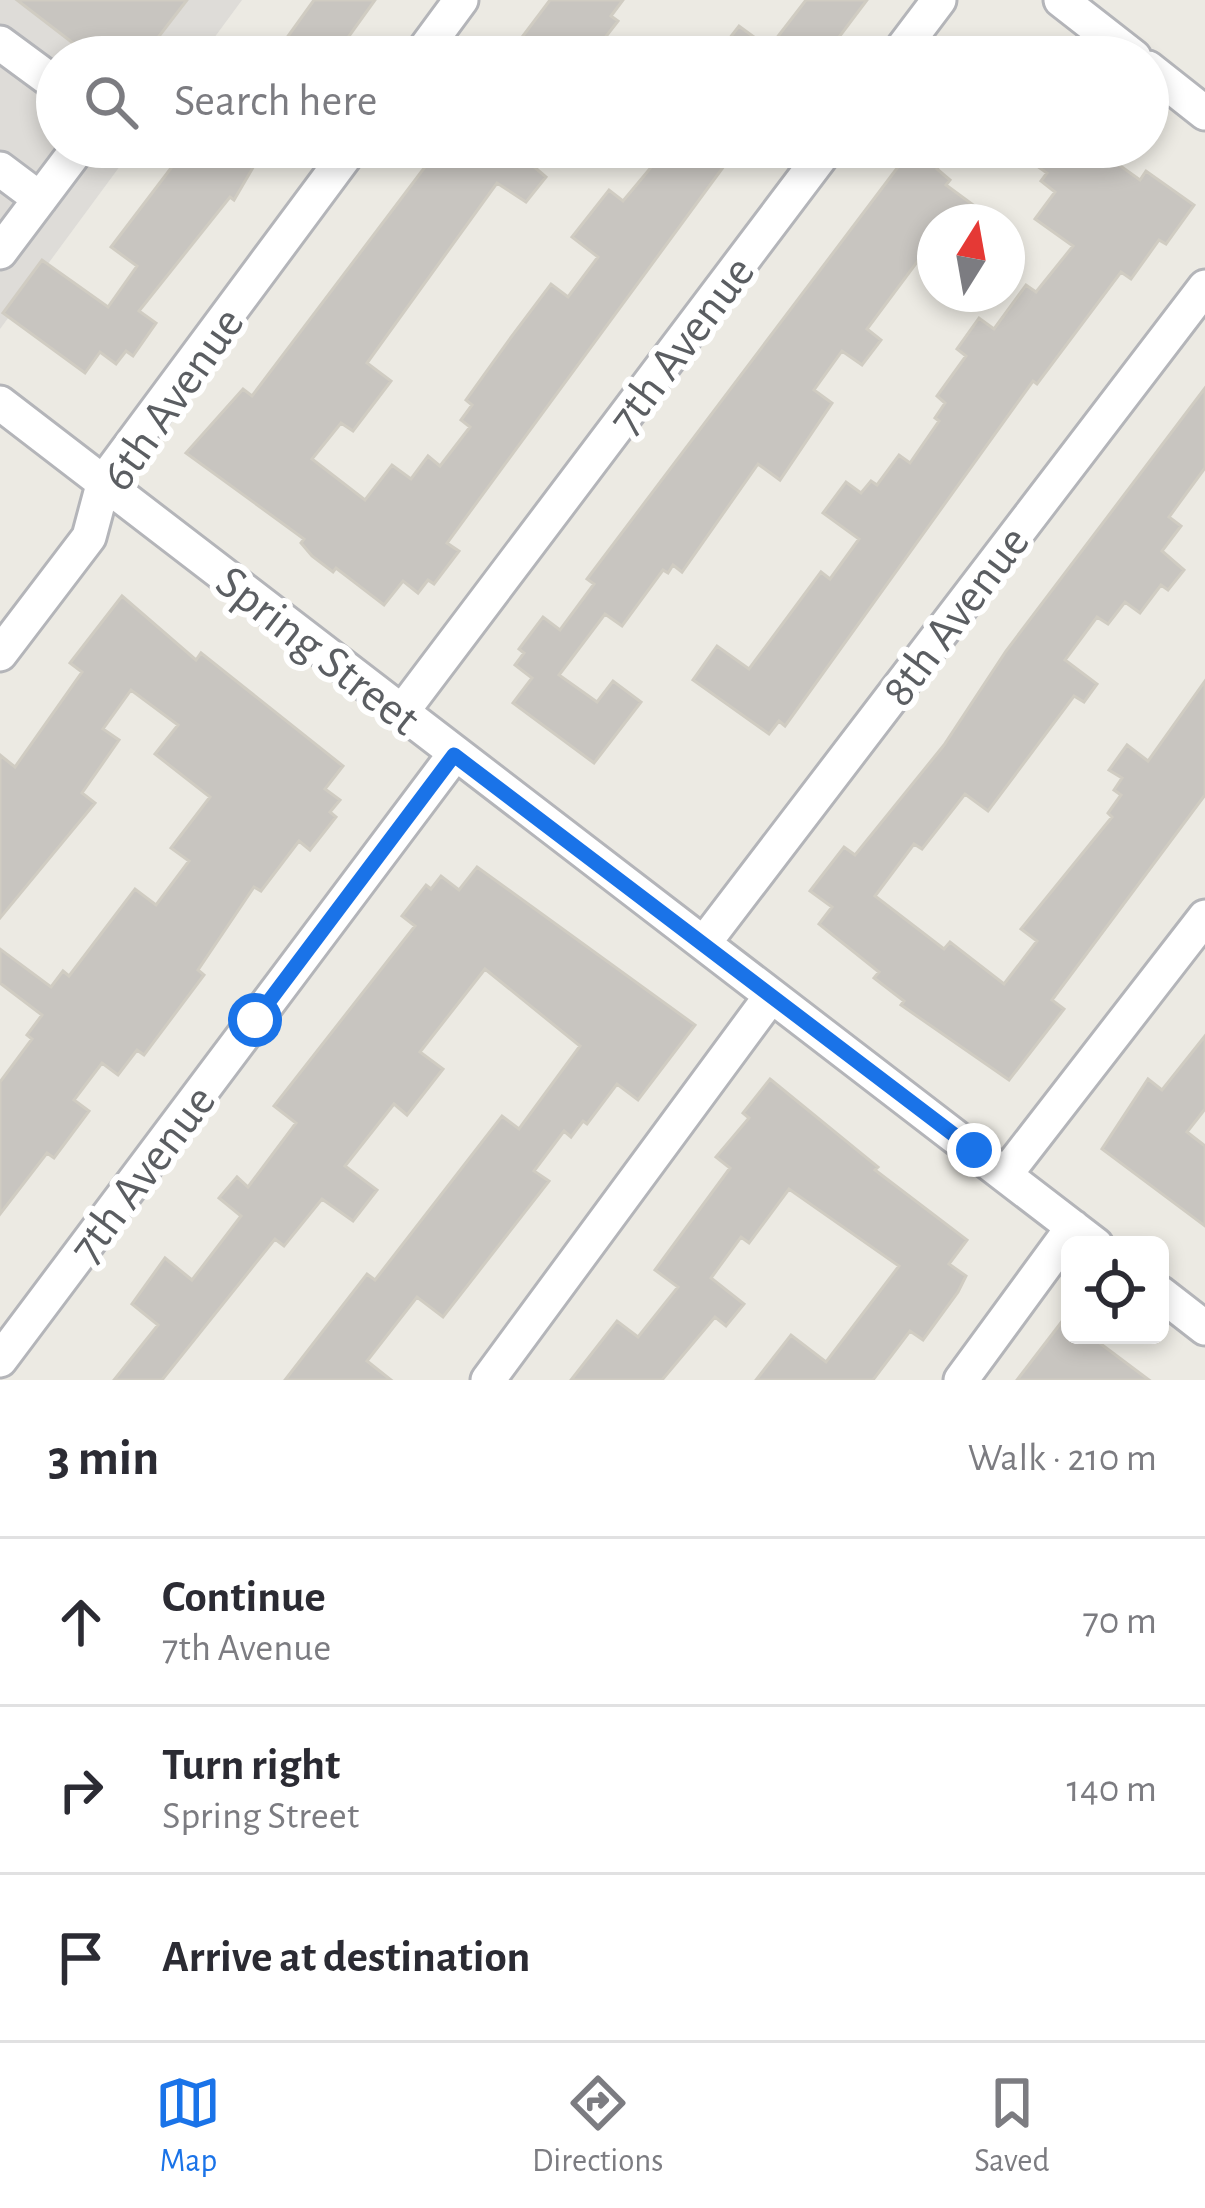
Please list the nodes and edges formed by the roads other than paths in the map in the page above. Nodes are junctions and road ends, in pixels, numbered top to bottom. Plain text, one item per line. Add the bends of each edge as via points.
1 (461, 0) edge
2 (939, 0) edge
3 (1061, 0) edge
4 (434, 36) edge
5 (912, 36) edge
6 (1107, 36) edge
7 (0, 43) edge
8 (36, 70) edge
9 (1169, 85) edge
10 (1205, 113) edge
11 (63, 168) edge
12 (336, 168) edge
13 (812, 168) edge
14 (0, 169) edge
15 (40, 199) junction
16 (0, 252) edge
17 (1205, 287) edge
18 (0, 403) edge
19 (104, 481) junction
20 (0, 654) edge
21 (401, 712) junction
22 (454, 755) junction
23 (1205, 916) edge
24 (704, 943) junction
25 (771, 996) junction
26 (1005, 1175) junction
27 (1084, 1236) edge
28 (1061, 1263) edge
29 (1169, 1300) edge
30 (1205, 1328) edge
31 (0, 1360) edge
32 (488, 1380) edge
33 (961, 1380) edge

1 - 4 street
2 - 5 street
3 - 6 street
7 - 8 street
9 - 10 street
11 - 15 street
12 - 19 street, 6th Avenue
13 - 21 street, 7th Avenue
14 - 15 street
15 - 16 street
17 - 24 street, 8th Avenue
18 - 19 street, Spring Street
19 - 20 street, 6th Avenue via 89,537
19 - 21 street, Spring Street
21 - 22 street, Spring Street
22 - 24 street, Spring Street
22 - 31 street, 7th Avenue
23 - 26 street
24 - 25 street, Spring Street
25 - 26 street, Spring Street
25 - 32 street
26 - 27 street, Spring Street
28 - 33 street
29 - 30 street

